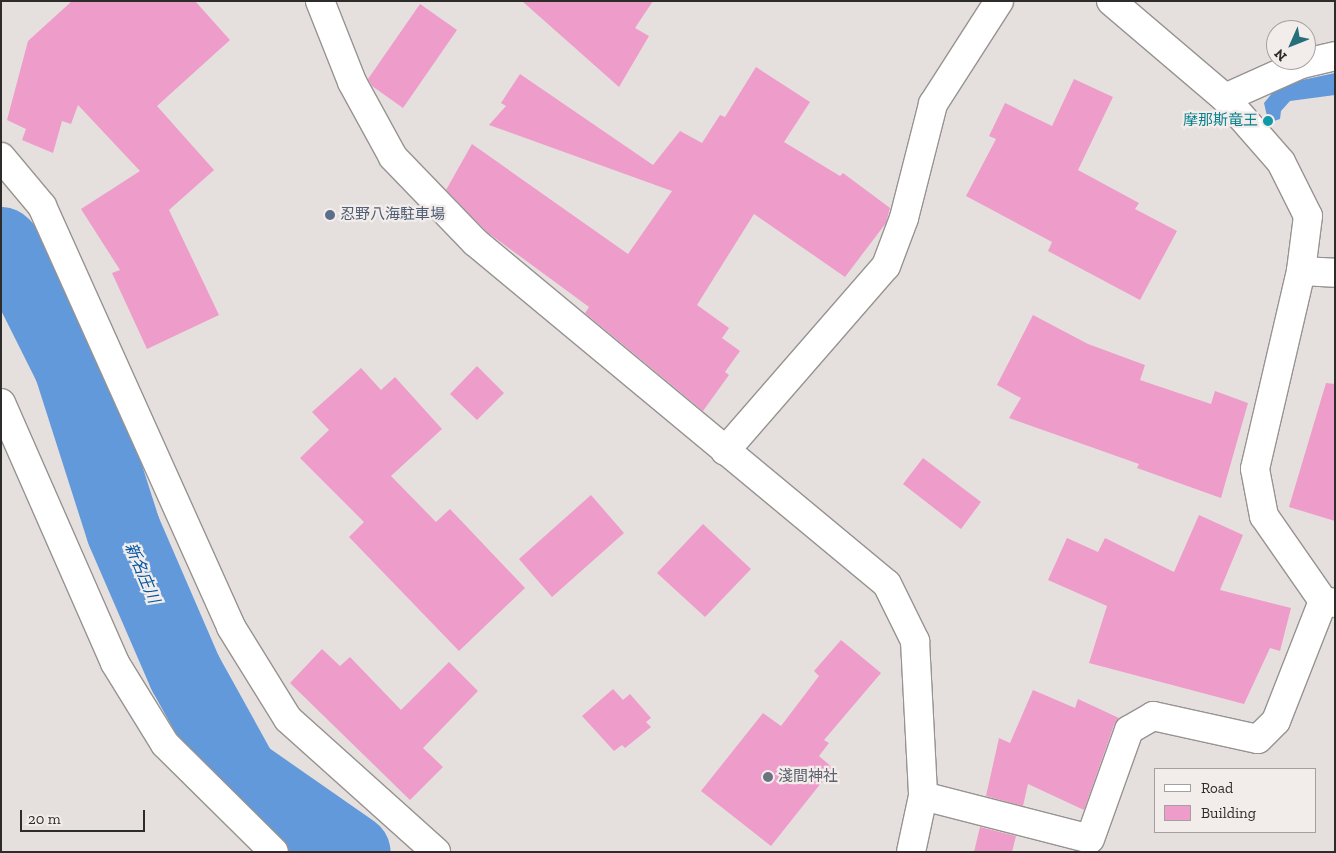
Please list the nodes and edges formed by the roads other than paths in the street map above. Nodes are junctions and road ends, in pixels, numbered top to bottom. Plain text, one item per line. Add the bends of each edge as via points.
1 (320, 1) edge
2 (999, 1) edge
3 (1111, 1) edge
4 (1335, 56) edge
5 (1225, 98) junction
6 (1, 157) edge
7 (1301, 270) junction
8 (1335, 273) edge
9 (1, 403) edge
10 (725, 451) junction
11 (1329, 602) edge
12 (923, 796) junction
13 (274, 852) edge
14 (436, 852) edge
15 (911, 852) edge

1 - 10 street via 352,82 393,158 475,242
2 - 10 street via 933,104 904,218 886,266
3 - 5 street
4 - 5 street via 1301,64
5 - 7 street via 1281,162 1308,216
6 - 14 street via 42,206 230,627 288,718
7 - 8 street
7 - 11 street via 1255,469 1264,516
9 - 13 street via 115,663 165,744
10 - 12 street via 887,584 915,641
11 - 12 street via 1276,720 1258,739 1153,716 1129,730 1090,839
12 - 15 street

